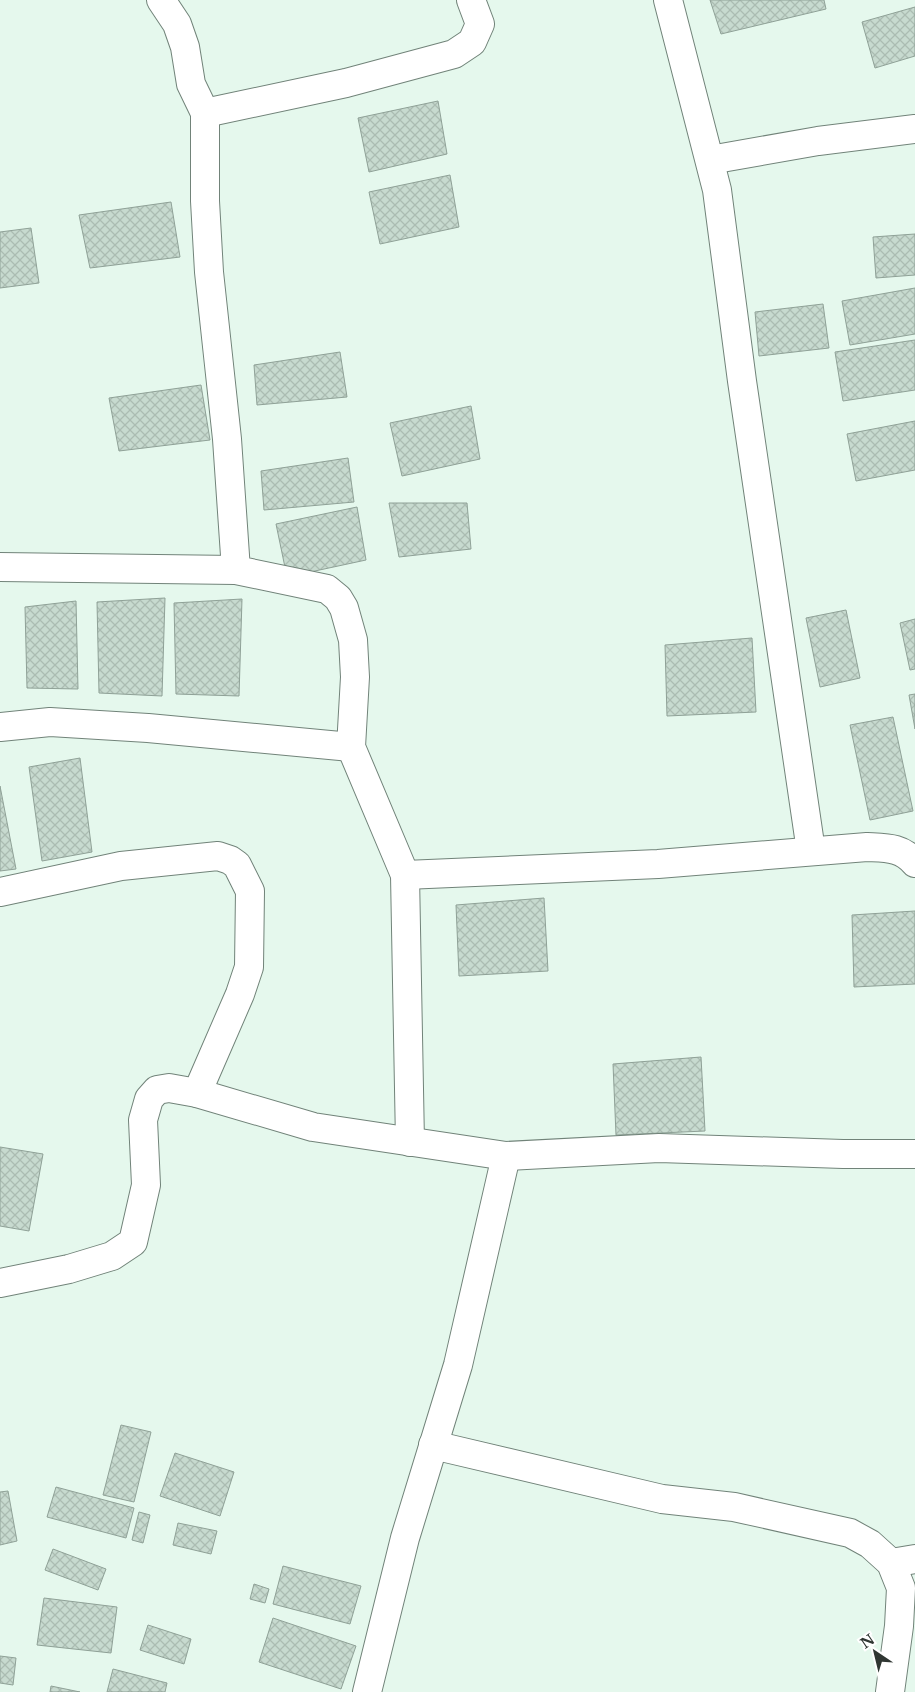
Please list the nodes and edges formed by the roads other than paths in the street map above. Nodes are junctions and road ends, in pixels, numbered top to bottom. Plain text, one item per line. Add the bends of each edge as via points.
1 (161, 0) edge
2 (471, 0) edge
3 (668, 0) edge
4 (205, 113) junction
5 (915, 129) edge
6 (710, 160) junction
7 (0, 567) edge
8 (236, 570) junction
9 (0, 727) edge
10 (351, 747) junction
11 (811, 851) junction
12 (915, 863) edge
13 (405, 875) junction
14 (0, 892) edge
15 (197, 1093) junction
16 (410, 1142) junction
17 (915, 1154) edge
18 (506, 1156) junction
19 (0, 1283) edge
20 (433, 1445) junction
21 (903, 1561) edge
22 (367, 1692) edge
23 (890, 1692) edge

1 - 4 street via 177,24 185,46 191,84
2 - 4 street via 480,24 472,42 454,54 346,83
3 - 6 street
4 - 8 street via 209,272 228,439
5 - 6 street via 818,141
6 - 11 street via 717,190 743,391
7 - 8 street
8 - 10 street via 327,589 338,598 353,640 355,677
9 - 10 street via 50,722
10 - 13 street
11 - 12 street via 894,848 910,856
11 - 13 street via 658,864
13 - 16 street
14 - 15 street via 122,866 218,856 237,865 250,891 248,967 240,994
15 - 16 street via 313,1127
15 - 19 street via 169,1088 157,1090 149,1099 143,1120 146,1185 133,1242 112,1256 69,1269
16 - 18 street
17 - 18 street via 659,1148
18 - 20 street via 458,1365
20 - 21 street via 662,1499 734,1506 850,1533
20 - 22 street via 405,1538
21 - 23 street

